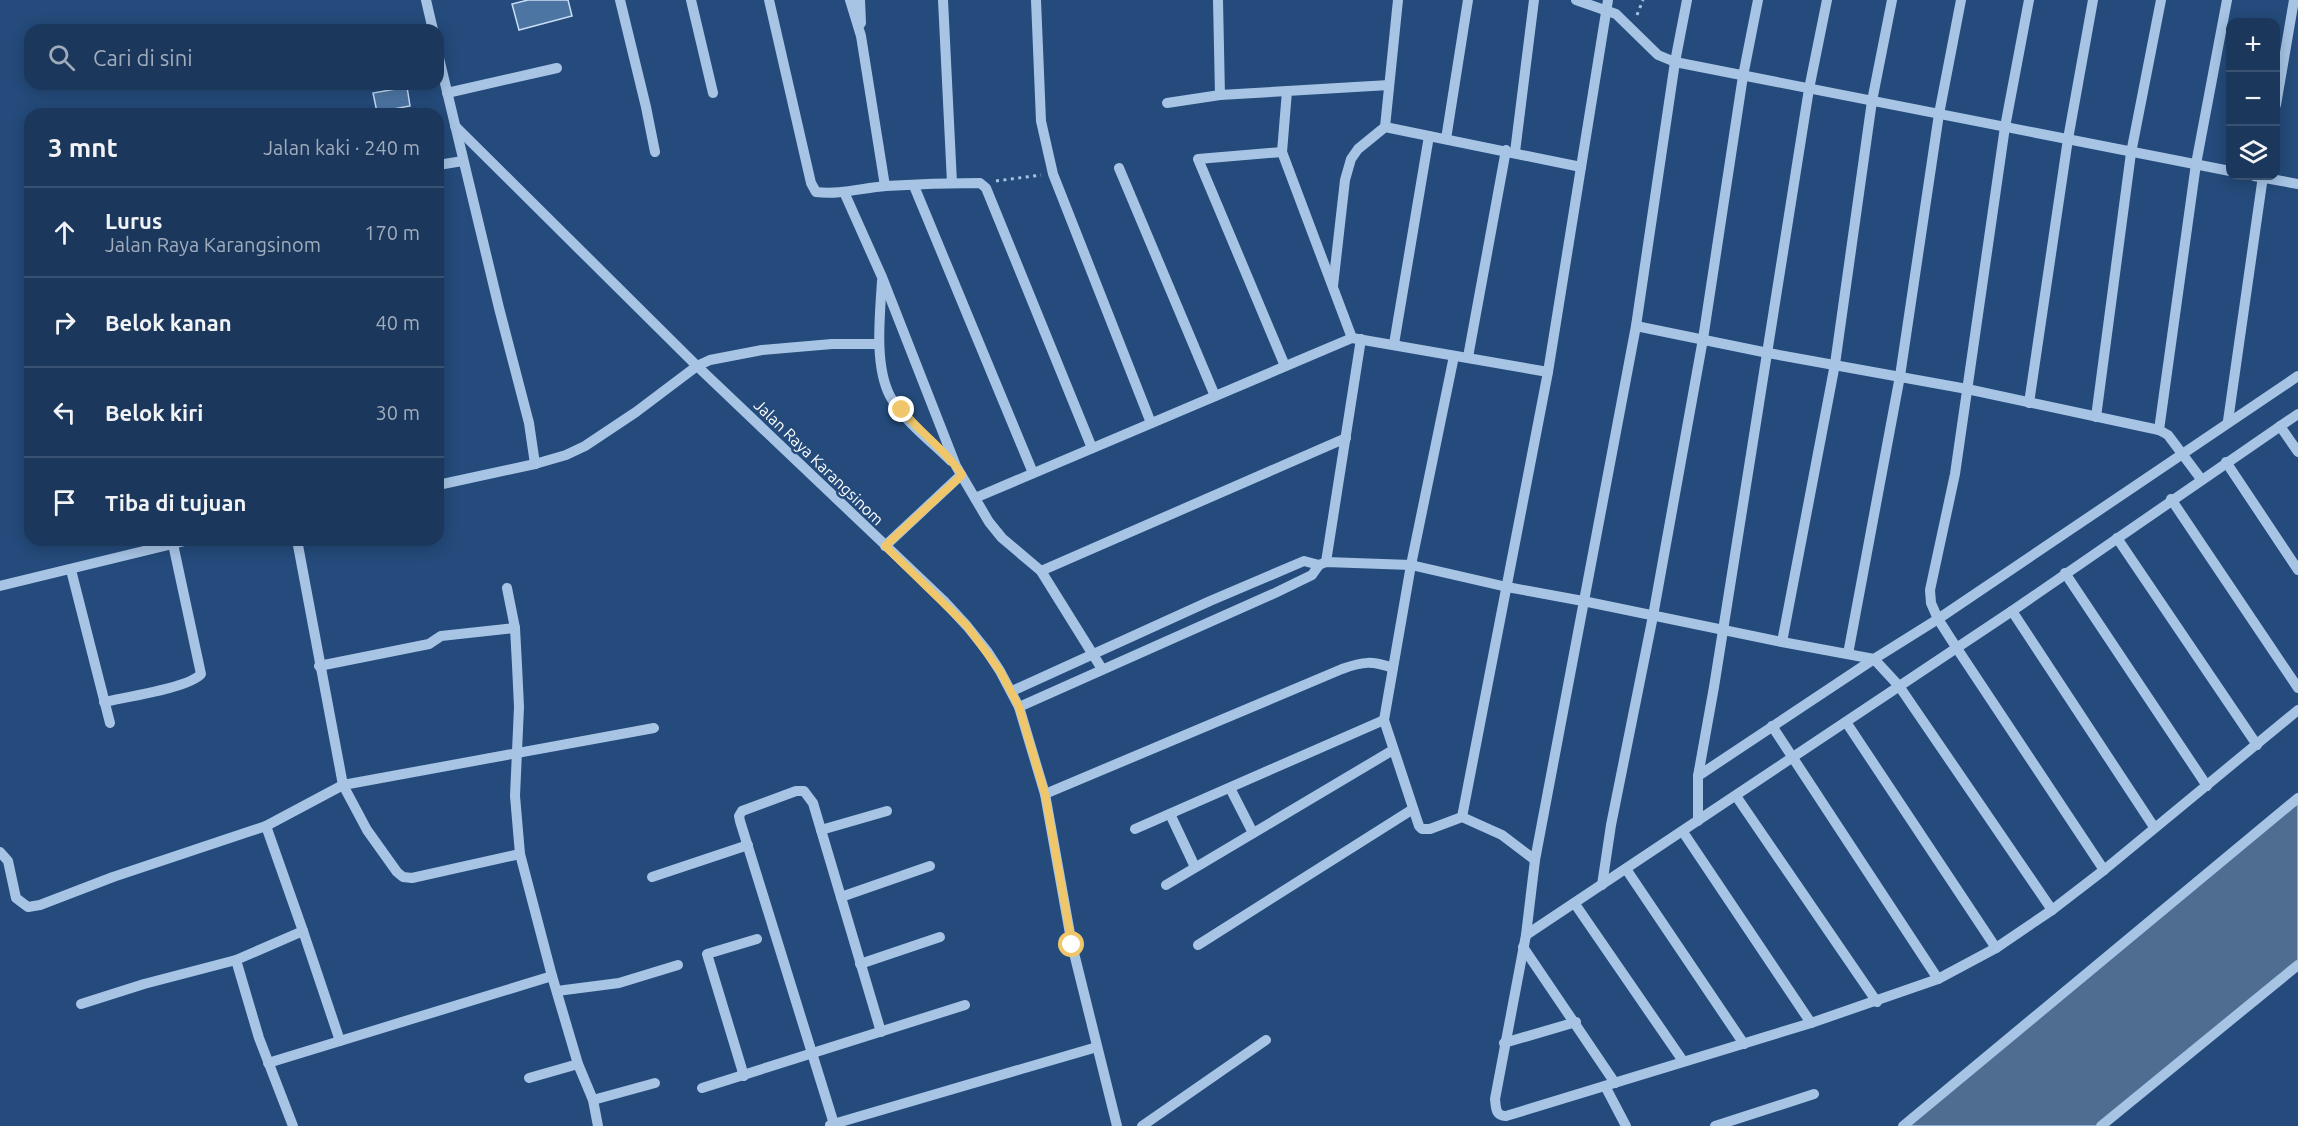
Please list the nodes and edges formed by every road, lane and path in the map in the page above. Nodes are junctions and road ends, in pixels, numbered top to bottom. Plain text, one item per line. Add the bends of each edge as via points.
1 (426, 0) edge
2 (620, 0) edge
3 (691, 0) edge
4 (769, 0) edge
5 (850, 0) edge
6 (860, 0) edge
7 (943, 0) edge
8 (1035, 0) edge
9 (1218, 0) edge
10 (1398, 0) edge
11 (1468, 0) edge
12 (1533, 0) edge
13 (1576, 0) edge
14 (1687, 0) edge
15 (1758, 0) edge
16 (1827, 0) edge
17 (1892, 0) edge
18 (1961, 0) edge
19 (2029, 0) edge
20 (2093, 0) edge
21 (2161, 0) edge
22 (2227, 0) edge
23 (2294, 0) edge
24 (1608, 4) edge
25 (432, 24) edge
26 (861, 36) junction
27 (1675, 62) junction
28 (557, 68) dead end
29 (1743, 76) junction
30 (444, 80) edge
31 (2280, 82) edge
32 (1389, 85) junction
33 (1809, 89) junction
34 (1287, 91) junction
35 (447, 93) junction
36 (713, 93) dead end
37 (1220, 95) junction
38 (1872, 101) junction
39 (1167, 103) dead end
40 (1939, 114) junction
41 (455, 126) junction
42 (1385, 127) junction
43 (2005, 127) junction
44 (1429, 136) junction
45 (1446, 139) junction
46 (2068, 139) junction
47 (1510, 151) junction
48 (655, 152) dead end
49 (1282, 152) junction
50 (2131, 153) junction
51 (463, 161) junction
52 (444, 164) edge
53 (2196, 164) junction
54 (1581, 167) junction
55 (1119, 168) dead end
56 (2226, 170) edge
57 (1053, 174) junction
58 (2259, 180) edge
59 (2279, 180) edge
60 (952, 183) junction
61 (980, 183) junction
62 (2298, 184) edge
63 (885, 186) junction
64 (914, 186) junction
65 (844, 192) junction
66 (882, 277) junction
67 (1333, 286) junction
68 (1636, 326) junction
69 (1357, 338) junction
70 (1703, 339) junction
71 (878, 344) junction
72 (1394, 344) junction
73 (1768, 353) junction
74 (1454, 356) junction
75 (1468, 357) junction
76 (1835, 364) junction
77 (697, 366) junction
78 (1285, 366) junction
79 (1548, 372) junction
80 (1900, 376) junction
81 (2298, 376) edge
82 (1967, 389) junction
83 (1215, 396) junction
84 (2029, 403) junction
85 (2298, 414) edge
86 (2096, 417) junction
87 (2228, 421) junction
88 (1151, 423) junction
89 (2280, 426) junction
90 (2159, 430) junction
91 (1346, 438) junction
92 (1092, 448) junction
93 (2298, 452) edge
94 (2183, 453) junction
95 (2226, 462) junction
96 (535, 464) junction
97 (959, 470) junction
98 (1033, 473) junction
99 (2201, 479) junction
100 (444, 484) edge
101 (975, 498) junction
102 (2171, 499) junction
103 (2117, 538) junction
104 (165, 546) edge
105 (173, 546) edge
106 (298, 546) edge
107 (885, 546) junction
108 (1323, 564) junction
109 (1412, 566) junction
110 (71, 570) junction
111 (2298, 570) edge
112 (1041, 571) junction
113 (2065, 573) junction
114 (0, 586) edge
115 (1507, 587) junction
116 (507, 588) dead end
117 (1583, 601) junction
118 (2012, 611) junction
119 (1653, 616) junction
120 (1938, 619) junction
121 (514, 628) junction
122 (1723, 630) junction
123 (1782, 642) junction
124 (1956, 647) junction
125 (1094, 654) junction
126 (1848, 654) junction
127 (1874, 659) junction
128 (319, 666) junction
129 (1393, 668) junction
130 (1102, 669) junction
131 (1899, 686) junction
132 (2298, 688) edge
133 (1012, 691) junction
134 (104, 702) junction
135 (1019, 707) junction
136 (2298, 710) edge
137 (1384, 720) junction
138 (1846, 722) junction
139 (110, 723) dead end
140 (1772, 726) junction
141 (654, 728) dead end
142 (2257, 745) junction
143 (1393, 750) junction
144 (516, 753) junction
145 (1794, 756) junction
146 (1698, 776) junction
147 (342, 785) junction
148 (2207, 786) junction
149 (1230, 788) junction
150 (1045, 794) junction
151 (1736, 796) junction
152 (2298, 798) edge
153 (1413, 809) junction
154 (887, 811) dead end
155 (1170, 814) junction
156 (1462, 818) junction
157 (1698, 821) junction
158 (266, 826) junction
159 (2154, 827) junction
160 (1135, 829) dead end
161 (821, 830) junction
162 (1683, 832) junction
163 (1253, 833) junction
164 (748, 845) junction
165 (0, 852) edge
166 (520, 854) junction
167 (1535, 860) junction
168 (930, 866) dead end
169 (1196, 867) junction
170 (1626, 869) junction
171 (2104, 870) junction
172 (652, 876) dead end
173 (1166, 885) dead end
174 (1602, 885) junction
175 (841, 897) junction
176 (1575, 904) junction
177 (2052, 910) junction
178 (303, 931) junction
179 (940, 937) dead end
180 (757, 939) dead end
181 (1524, 941) junction
182 (1198, 945) dead end
183 (1996, 948) junction
184 (236, 960) junction
185 (860, 964) junction
186 (678, 965) dead end
187 (2298, 965) edge
188 (552, 976) junction
189 (1938, 979) junction
190 (557, 992) junction
191 (1877, 1002) junction
192 (81, 1004) dead end
193 (965, 1005) dead end
194 (1576, 1022) junction
195 (1811, 1023) junction
196 (880, 1032) junction
197 (1266, 1040) dead end
198 (340, 1041) junction
199 (1504, 1043) junction
200 (1744, 1044) junction
201 (1097, 1047) junction
202 (814, 1054) junction
203 (1683, 1061) junction
204 (268, 1064) junction
205 (578, 1064) junction
206 (744, 1076) junction
207 (529, 1078) dead end
208 (655, 1083) dead end
209 (1610, 1084) junction
210 (702, 1089) dead end
211 (1815, 1094) dead end
212 (593, 1100) junction
213 (865, 1121) edge
214 (831, 1125) edge
215 (293, 1126) edge
216 (598, 1126) edge
217 (1117, 1126) edge
218 (1142, 1126) edge
219 (1626, 1126) edge
220 (1715, 1126) edge
221 (1903, 1126) edge
222 (2101, 1126) edge

1 - 25 street
2 - 48 street
3 - 36 street
4 - 65 street via 811,183 816,192
5 - 26 street
6 - 26 street
7 - 60 street
8 - 57 street via 1041,121
9 - 37 street
10 - 32 street
11 - 45 street
12 - 47 street
13 - 24 street
14 - 27 street
15 - 29 street
16 - 33 street
17 - 38 street
18 - 40 street
19 - 43 street
20 - 46 street
21 - 50 street
22 - 53 street
23 - 31 street
24 - 27 street via 1658,55
24 - 54 street
26 - 63 street
27 - 29 street
27 - 68 street
28 - 35 street
29 - 33 street
29 - 70 street
30 - 35 street
32 - 34 street
32 - 42 street
33 - 38 street
33 - 73 street
34 - 37 street
34 - 49 street
35 - 41 street
37 - 39 street
38 - 40 street
38 - 76 street
40 - 43 street
40 - 80 street
41 - 51 street
41 - 77 street, Jalan Raya Karangsinom
42 - 44 street
42 - 67 street via 1351,159
43 - 46 street
43 - 82 street
44 - 45 street
44 - 72 street
45 - 47 street
46 - 50 street
46 - 84 street
47 - 54 street
47 - 75 street
49 - 67 street
49 - 78 street via 1198,159
50 - 53 street
50 - 86 street
51 - 52 street
51 - 96 street via 529,423
53 - 56 street
53 - 90 street
54 - 79 street
55 - 83 street
57 - 61 path
57 - 88 street
58 - 87 street
59 - 62 street
60 - 61 street
60 - 64 street
61 - 92 street via 990,194
63 - 64 street
63 - 65 street
64 - 98 street
65 - 66 street
66 - 71 street
66 - 97 street
67 - 69 street
68 - 70 street
68 - 117 street
69 - 72 street
69 - 78 street
69 - 91 street
70 - 73 street
70 - 119 street
71 - 77 street via 762,350
71 - 97 street via 890,396
72 - 74 street
73 - 76 street
73 - 122 street
74 - 75 street
74 - 109 street
75 - 79 street
76 - 80 street
76 - 123 street
77 - 96 street via 585,446
77 - 107 street, Jalan Raya Karangsinom
78 - 83 street
79 - 115 street
80 - 82 street
80 - 126 street
81 - 87 street
82 - 84 street
82 - 120 street via 1955,474 1930,590
83 - 88 street
84 - 86 street
85 - 89 street
86 - 90 street
87 - 94 street
88 - 92 street
89 - 93 street
89 - 95 street
90 - 94 street via 2169,435
91 - 108 street
91 - 112 street
92 - 98 street
94 - 99 street
94 - 120 street
95 - 99 street
95 - 111 street
96 - 100 street
97 - 101 street
97 - 107 street
98 - 101 street
99 - 102 street
101 - 112 street via 1002,538
102 - 103 street
102 - 132 street
103 - 113 street
103 - 142 street
104 - 110 street
105 - 134 street via 201,674 197,679 161,690
106 - 128 street
107 - 133 street, Jalan Raya Karangsinom via 967,626
108 - 109 street
108 - 125 street via 1304,561
108 - 130 street via 1312,575
109 - 115 street
109 - 129 street
110 - 114 street
110 - 134 street
112 - 125 street
113 - 118 street
113 - 148 street
115 - 117 street
115 - 156 street
116 - 121 street
117 - 119 street
117 - 167 street
118 - 124 street
118 - 159 street
119 - 122 street
119 - 174 street
120 - 124 street
120 - 127 street
121 - 128 street via 441,636 429,644
121 - 144 street via 519,707
122 - 123 street
122 - 146 street
123 - 126 street
124 - 131 street
124 - 171 street
125 - 130 street
125 - 133 street
126 - 127 street
127 - 131 street
127 - 140 street
128 - 147 street
129 - 137 street
129 - 150 street via 1362,662 1342,669
130 - 135 street
131 - 138 street
131 - 177 street
133 - 135 street, Jalan Raya Karangsinom
134 - 139 street
135 - 150 street, Jalan Raya Karangsinom
136 - 142 street
137 - 143 street
137 - 149 street
138 - 145 street
138 - 183 street
140 - 145 street
140 - 146 street
141 - 144 street
142 - 148 street
143 - 153 street
143 - 163 street
144 - 147 street
144 - 166 street
145 - 151 street
145 - 189 street
146 - 157 street
147 - 158 street
147 - 166 street via 367,830 403,877
148 - 159 street
149 - 155 street
149 - 163 street
150 - 201 street, Jalan Raya Karangsinom via 1072,945
151 - 157 street
151 - 191 street
152 - 221 street
153 - 156 street via 1422,829 1430,830
153 - 182 street
154 - 161 street
155 - 160 street
155 - 169 street
156 - 167 street via 1502,835
157 - 162 street
158 - 165 street via 28,907 16,898 8,861
158 - 178 street
159 - 171 street
161 - 164 street via 809,796 796,791 742,811 739,816
161 - 175 street
162 - 170 street
162 - 195 street
163 - 169 street
164 - 172 street
164 - 202 street
166 - 188 street
167 - 181 street
168 - 175 street
169 - 173 street
170 - 174 street
170 - 200 street
171 - 177 street
174 - 176 street
175 - 185 street
176 - 181 street
176 - 203 street
177 - 183 street
178 - 184 street
178 - 198 street
179 - 185 street
180 - 206 street via 707,954
181 - 194 street
181 - 199 street
183 - 189 street
184 - 192 street
184 - 204 street
185 - 196 street
186 - 190 street via 619,983
187 - 222 street
188 - 190 street
188 - 198 street
189 - 191 street
190 - 205 street
191 - 195 street
193 - 196 street
194 - 199 street
194 - 209 street
195 - 200 street
196 - 202 street
197 - 218 street
198 - 204 street
199 - 209 street via 1495,1099 1496,1111 1502,1116
200 - 203 street
201 - 213 street
201 - 217 street, Jalan Raya Karangsinom
202 - 206 street
202 - 214 street
203 - 209 street
204 - 215 street
205 - 207 street
205 - 212 street
206 - 210 street
208 - 212 street
209 - 219 street
211 - 220 street
212 - 216 street
213 - 214 street

